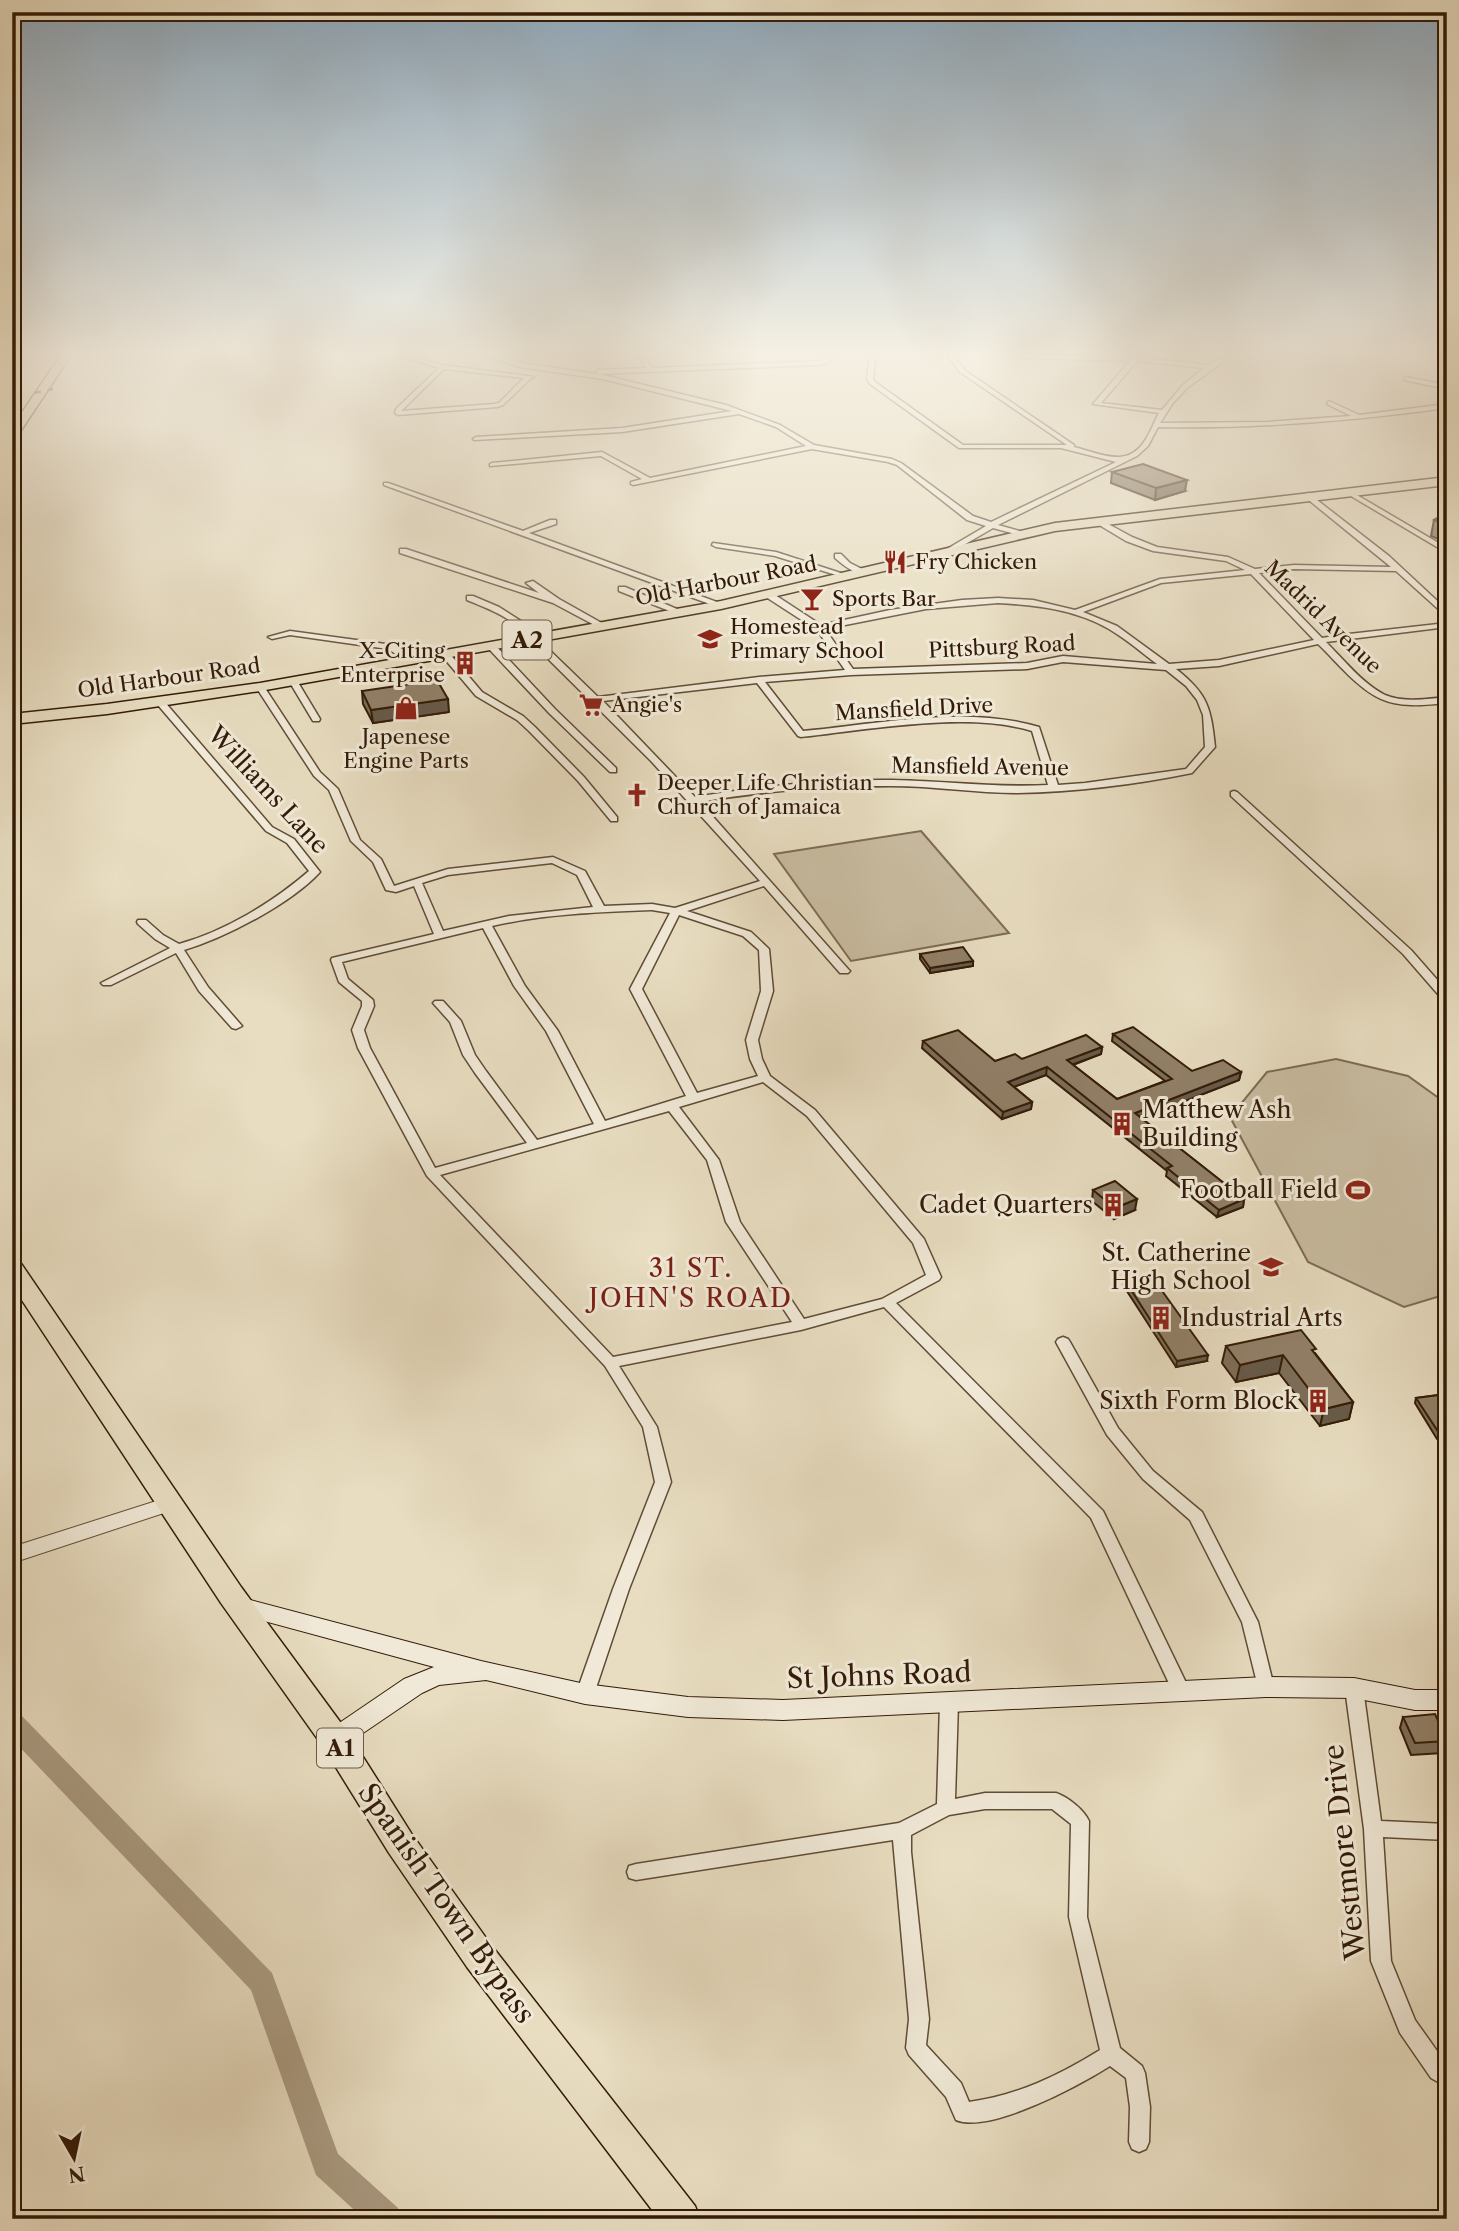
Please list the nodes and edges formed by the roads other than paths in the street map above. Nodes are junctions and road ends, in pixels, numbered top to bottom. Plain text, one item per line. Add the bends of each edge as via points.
1 (551, 459) edge
2 (611, 459) edge
3 (752, 459) edge
4 (874, 459) edge
5 (1115, 459) edge
6 (1125, 459) edge
7 (1122, 461) junction
8 (492, 465) dead end
9 (649, 480) junction
10 (1447, 481) edge
11 (386, 484) dead end
12 (633, 484) dead end
13 (1348, 492) junction
14 (1308, 495) junction
15 (970, 518) junction
16 (1099, 521) junction
17 (553, 522) dead end
18 (992, 525) junction
19 (526, 532) junction
20 (979, 532) junction
21 (1020, 534) junction
22 (992, 540) junction
23 (716, 545) dead end
24 (403, 551) dead end
25 (950, 551) junction
26 (1447, 551) edge
27 (838, 556) dead end
28 (1398, 569) junction
29 (1252, 570) junction
30 (866, 573) junction
31 (849, 577) junction
32 (530, 583) dead end
33 (622, 589) dead end
34 (769, 596) junction
35 (470, 598) dead end
36 (556, 601) junction
37 (721, 604) junction
38 (680, 612) junction
39 (1076, 612) junction
40 (1447, 615) edge
41 (1447, 625) edge
42 (603, 626) junction
43 (820, 628) junction
44 (272, 637) dead end
45 (533, 639) junction
46 (1320, 641) junction
47 (492, 647) junction
48 (446, 655) junction
49 (407, 662) junction
50 (1166, 667) junction
51 (851, 672) junction
52 (759, 680) junction
53 (293, 681) junction
54 (260, 687) junction
55 (599, 699) junction
56 (1447, 700) edge
57 (160, 702) junction
58 (12, 719) edge
59 (316, 719) dead end
60 (613, 770) dead end
61 (1054, 788) junction
62 (1234, 794) dead end
63 (695, 800) junction
64 (614, 819) dead end
65 (766, 881) junction
66 (417, 882) junction
67 (600, 909) junction
68 (676, 911) junction
69 (142, 922) dead end
70 (487, 926) junction
71 (439, 936) junction
72 (178, 948) junction
73 (844, 971) dead end
74 (107, 983) dead end
75 (1447, 999) edge
76 (439, 1003) dead end
77 (236, 1026) dead end
78 (765, 1078) junction
79 (692, 1098) junction
80 (672, 1106) junction
81 (601, 1125) junction
82 (534, 1144) junction
83 (431, 1173) junction
84 (12, 1267) edge
85 (887, 1302) junction
86 (801, 1325) junction
87 (1063, 1342) dead end
88 (610, 1363) junction
89 (172, 1503) junction
90 (12, 1555) edge
91 (239, 1606) junction
92 (486, 1670) junction
93 (1266, 1688) junction
94 (1354, 1688) junction
95 (1181, 1691) junction
96 (586, 1694) junction
97 (1447, 1700) edge
98 (949, 1703) junction
99 (335, 1739) junction
100 (946, 1808) junction
101 (1373, 1829) junction
102 (902, 1831) junction
103 (1447, 1832) edge
104 (636, 1872) dead end
105 (1111, 2054) junction
106 (1447, 2077) edge
107 (1139, 2142) dead end
108 (682, 2219) edge

1 - 8 street
2 - 9 street
3 - 9 street
4 - 15 street via 899,464
5 - 7 street
6 - 7 street
7 - 18 street
9 - 12 street
10 - 13 main road, Old Harbour Road / A2
11 - 19 street
13 - 14 main road, Old Harbour Road / A2
13 - 26 street
14 - 16 main road, Old Harbour Road / A2
14 - 28 street
15 - 18 street
15 - 20 street
16 - 21 main road, Old Harbour Road / A2
16 - 29 street, Madrid Avenue via 1129,540 1156,549 1228,559
17 - 19 street
18 - 20 street
18 - 21 street
19 - 37 street
20 - 22 street
20 - 25 street
21 - 22 main road, Old Harbour Road / A2
22 - 25 main road, Old Harbour Road / A2
23 - 31 street via 776,554
24 - 36 street
25 - 30 main road, Old Harbour Road / A2
27 - 30 street
28 - 29 street
28 - 40 street
29 - 39 street via 1160,581
29 - 46 street, Madrid Avenue
30 - 31 main road, Old Harbour Road / A2
31 - 34 main road, Old Harbour Road / A2
32 - 36 street
33 - 38 street
34 - 37 main road, Old Harbour Road / A2
34 - 43 street
35 - 45 street via 503,612
36 - 42 street
37 - 38 main road, Old Harbour Road / A2
38 - 42 main road, Old Harbour Road / A2
39 - 43 street, Mansfield Avenue via 1042,604 967,602 895,611
39 - 50 street, Mansfield Avenue via 1105,622
41 - 46 street, Pittsburg Road
42 - 45 main road, Old Harbour Road / A2
43 - 51 street
44 - 49 street via 290,633 390,647
45 - 47 main road, Old Harbour Road / A2
45 - 55 street
46 - 50 street, Pittsburg Road via 1219,663
46 - 56 street, Madrid Avenue via 1385,698 1415,703
47 - 48 main road, Old Harbour Road / A2
47 - 60 street
48 - 49 main road, Old Harbour Road / A2
48 - 64 street via 479,694 532,729
49 - 53 main road, Old Harbour Road / A2
50 - 51 street, Pittsburg Road via 1063,659 1027,666
50 - 61 street, Mansfield Avenue via 1182,675 1205,709 1210,747 1189,771
51 - 52 street, Pittsburg Road
52 - 55 street, Pittsburg Road
52 - 61 street, Mansfield Drive via 801,734 907,724 1022,722 1036,729
53 - 54 main road, Old Harbour Road / A2
53 - 59 street
54 - 57 main road, Old Harbour Road / A2
54 - 66 street via 317,774 333,789 356,841 377,861 390,888
55 - 63 street
57 - 58 main road, Old Harbour Road / A2
57 - 72 street, Williams Lane via 269,829 295,843 316,872 287,894 207,939
61 - 63 street, Mansfield Avenue via 828,785 761,789
62 - 75 street via 1407,952
63 - 65 street
65 - 68 street
65 - 73 street
66 - 67 street via 448,872 553,860 581,873
66 - 71 street
67 - 68 street
67 - 70 street via 509,919
68 - 78 street via 747,934 764,949 767,991 752,1040
68 - 79 street via 636,989
69 - 72 street
70 - 71 street
70 - 81 street via 520,986 552,1031
71 - 83 street via 336,960 342,980 367,1000 358,1030 364,1048
72 - 74 street
72 - 77 street via 203,989
76 - 82 street via 455,1021 481,1073
78 - 79 street
78 - 85 street via 811,1112 919,1242 934,1278
79 - 80 street
80 - 81 street
80 - 86 street via 713,1160 733,1222
81 - 82 street
82 - 83 street
83 - 88 street
84 - 89 main road, Spanish Town Bypass / A1
85 - 86 street
85 - 95 street via 1097,1515
86 - 88 street
87 - 93 street via 1112,1431 1148,1475 1196,1516 1250,1622
88 - 96 street via 650,1427 663,1482
89 - 90 street
89 - 91 main road, Spanish Town Bypass / A1
91 - 92 main road
91 - 99 main road, Spanish Town Bypass / A1
92 - 96 main road, St Johns Road
92 - 99 main road, St Johns Road via 436,1676 413,1686
93 - 94 main road, St Johns Road
93 - 95 main road, St Johns Road
94 - 97 main road, St Johns Road via 1415,1700
94 - 101 street, Westmore Drive
95 - 98 main road, St Johns Road
96 - 98 main road, St Johns Road via 688,1707 783,1710
98 - 100 street
99 - 108 main road, Spanish Town Bypass / A1 via 479,1956
100 - 102 street
100 - 105 street via 985,1801 1056,1801 1080,1821 1078,1917
101 - 103 street
101 - 106 street, Westmore Drive via 1381,1961 1407,2026
102 - 104 street
102 - 105 street via 919,2020 916,2048 954,2090 963,2112 997,2109 1061,2086
105 - 107 street via 1135,2073

